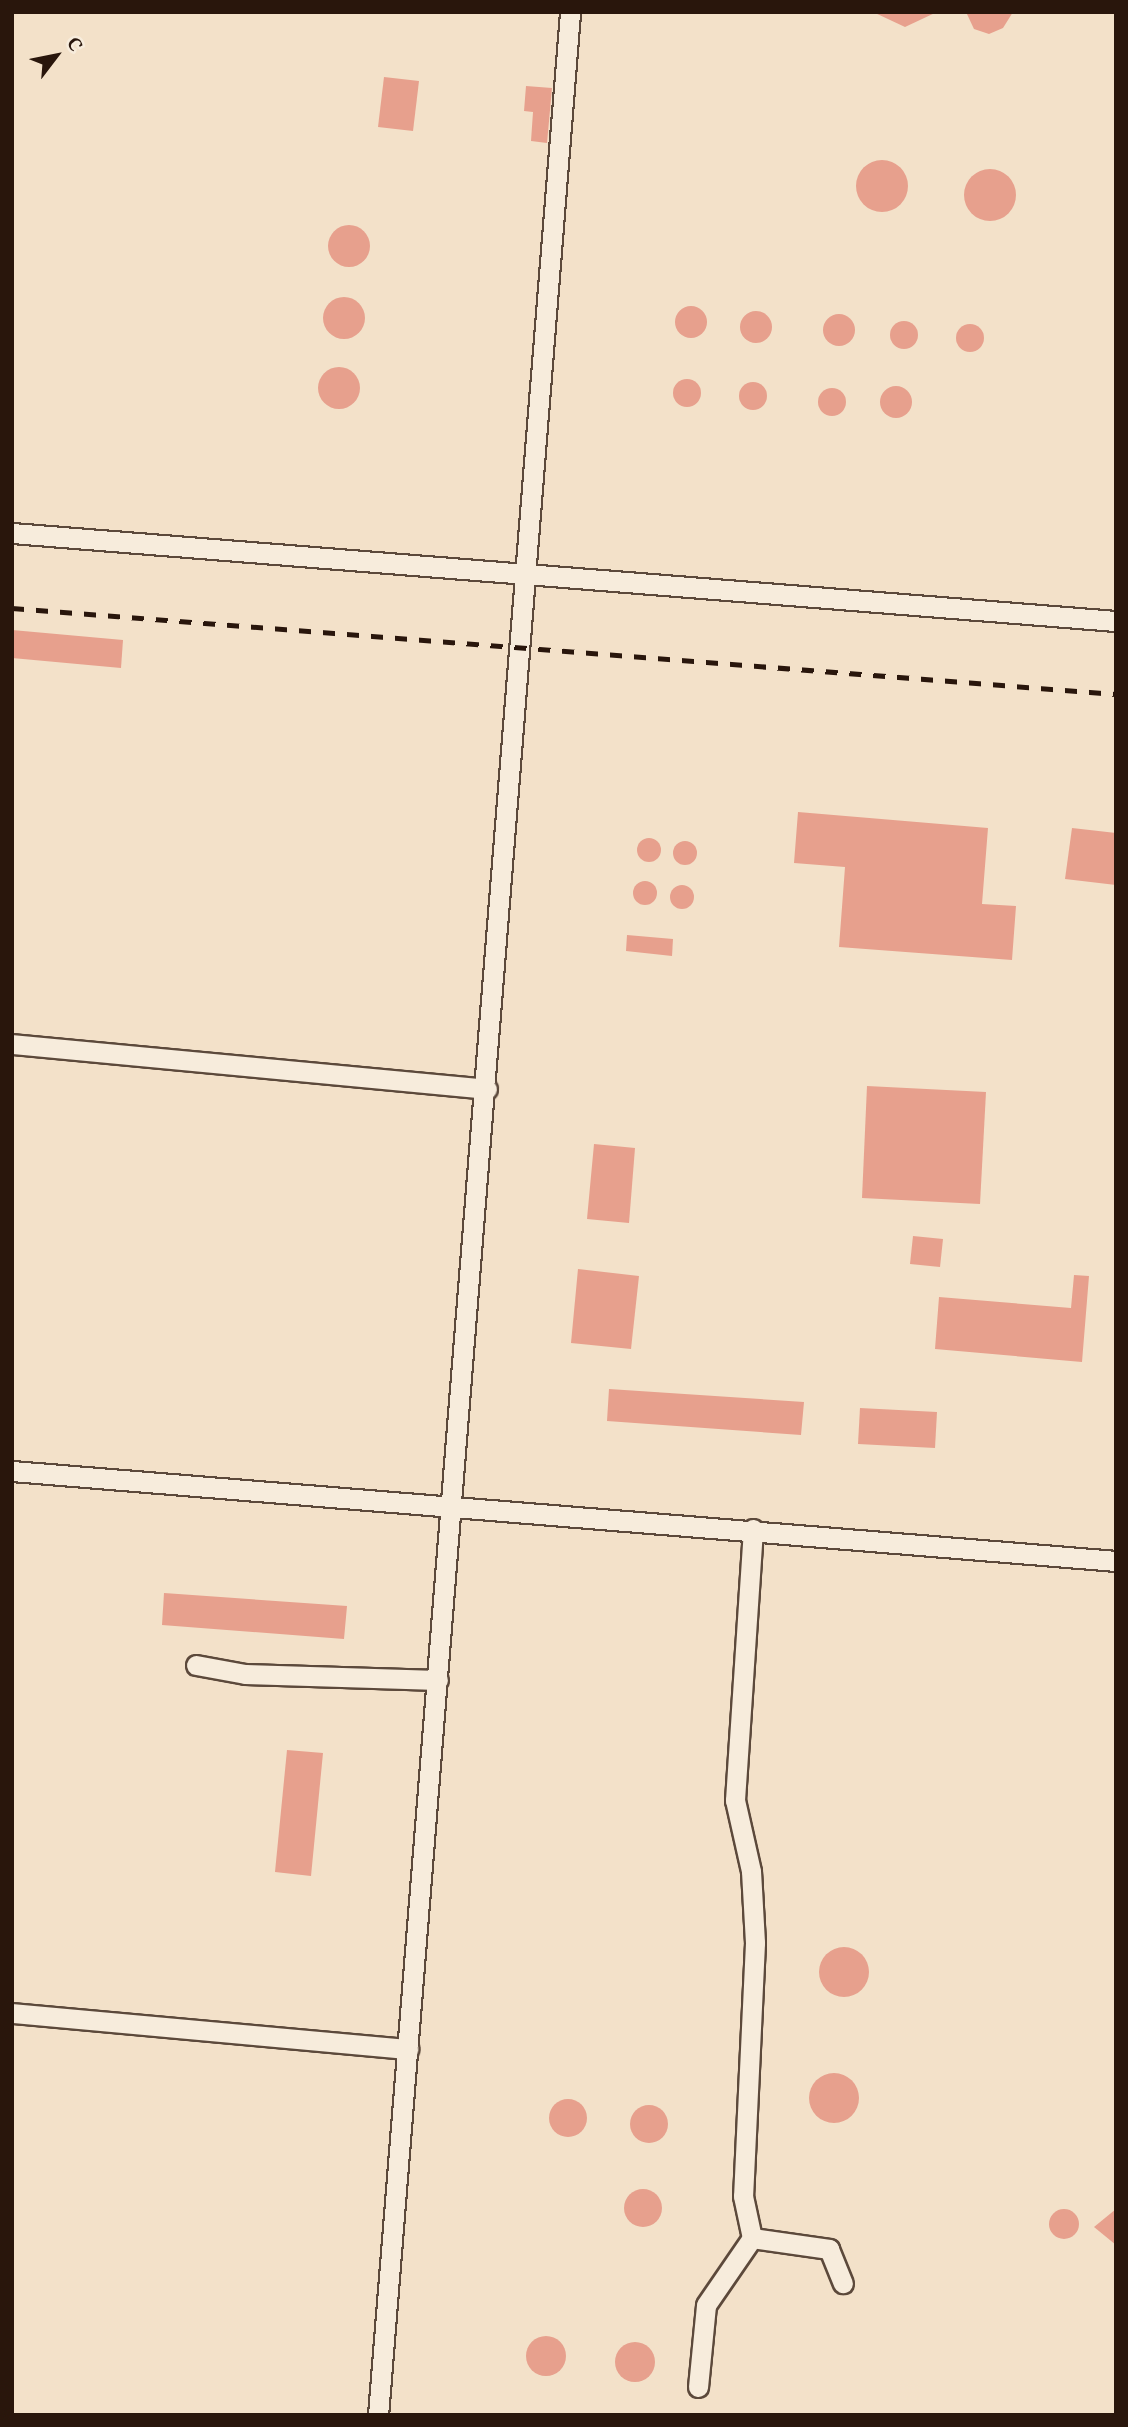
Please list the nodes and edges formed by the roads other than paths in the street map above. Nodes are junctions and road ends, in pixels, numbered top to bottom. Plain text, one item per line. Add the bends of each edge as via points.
1 (570, 12) edge
2 (12, 533) edge
3 (528, 576) junction
4 (1116, 621) edge
5 (12, 1044) edge
6 (487, 1089) junction
7 (12, 1471) edge
8 (453, 1503) junction
9 (753, 1529) junction
10 (1116, 1561) edge
11 (196, 1665) dead end
12 (438, 1680) junction
13 (12, 2012) edge
14 (408, 2049) junction
15 (752, 2238) junction
16 (843, 2283) dead end
17 (698, 2387) dead end
18 (378, 2415) edge

1 - 3 lane
2 - 3 lane
3 - 4 lane
3 - 6 lane
5 - 6 lane
6 - 8 lane
7 - 8 lane
8 - 9 lane
8 - 12 lane
9 - 10 lane
9 - 15 lane via 734,1800 751,1871 755,1943 743,2196
11 - 12 lane via 245,1674
12 - 14 lane
13 - 14 lane
14 - 18 lane
15 - 16 lane via 829,2249
15 - 17 lane via 706,2305

